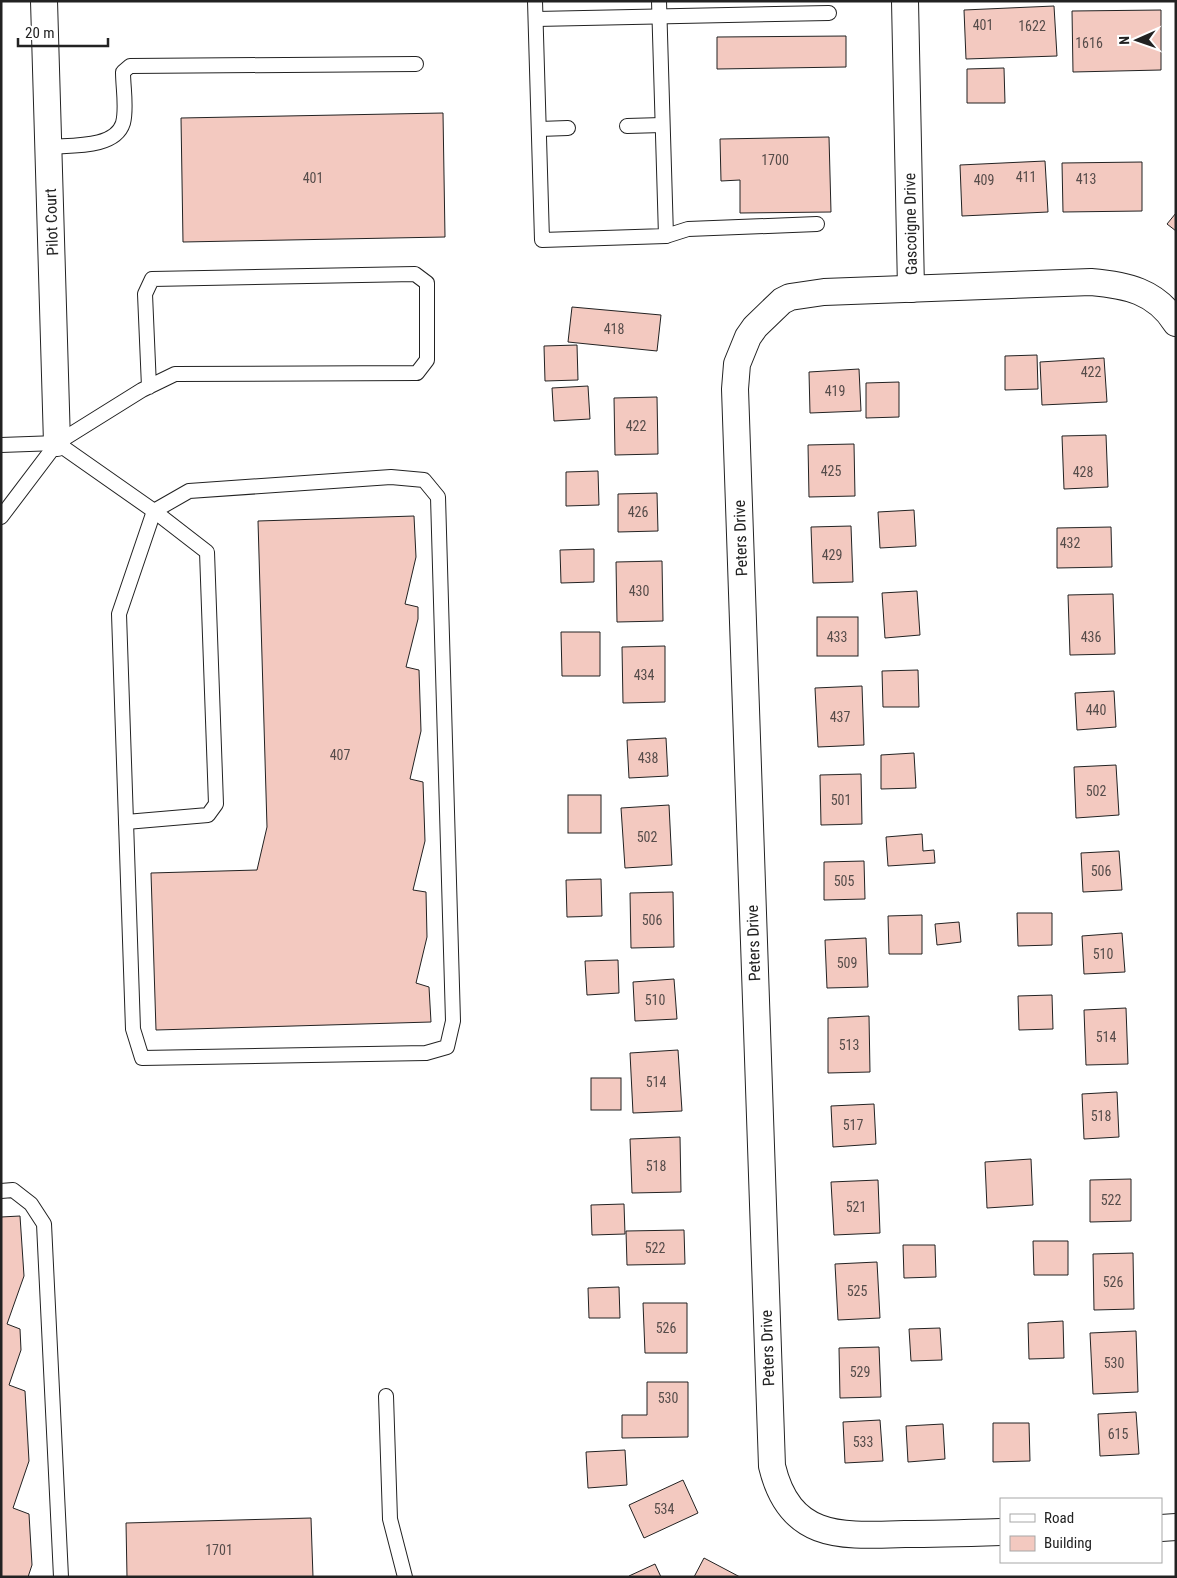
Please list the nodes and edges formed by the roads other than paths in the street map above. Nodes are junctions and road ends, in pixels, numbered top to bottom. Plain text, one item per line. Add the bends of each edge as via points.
1 (44, 1) edge
2 (536, 1) edge
3 (659, 1) edge
4 (905, 1) edge
5 (829, 13) dead end
6 (659, 16) junction
7 (536, 19) junction
8 (416, 64) dead end
9 (662, 125) junction
10 (627, 126) dead end
11 (568, 128) dead end
12 (539, 129) junction
13 (49, 147) junction
14 (817, 224) dead end
15 (666, 236) junction
16 (911, 289) junction
17 (1176, 323) edge
18 (149, 387) junction
19 (57, 443) junction
20 (1, 445) edge
21 (154, 510) junction
22 (1, 517) edge
23 (126, 822) junction
24 (1, 1191) edge
25 (386, 1396) dead end
26 (1176, 1527) edge
27 (1162, 1528) edge
28 (1000, 1532) edge
29 (62, 1577) edge
30 (405, 1577) edge

1 - 13 street, Pilot Court
2 - 7 lane
3 - 6 lane
4 - 16 street, Gascoigne Drive
5 - 6 lane
6 - 7 lane
6 - 9 lane
7 - 12 lane
8 - 13 lane via 130,66 123,72 124,112 122,124 115,134 107,140 93,143
9 - 10 lane
9 - 15 lane
11 - 12 lane
12 - 15 lane via 542,240
13 - 19 street, Pilot Court
14 - 15 lane via 688,229
16 - 17 street, Gascoigne Drive via 1091,282 1122,285 1143,292
16 - 28 street, Peters Drive via 824,292 790,297 755,328 737,364 735,390 772,1466 776,1483 792,1510 804,1521 827,1532 854,1536
18 - 18 lane via 175,374 417,373 427,360 427,283 415,274 152,280 145,294
18 - 19 lane
19 - 20 lane
19 - 21 lane
19 - 22 lane
21 - 23 lane via 119,614
21 - 23 lane via 207,552 216,804 208,815
21 - 23 lane via 188,491 391,478 424,480 438,497 453,1022 447,1047 426,1053 142,1058 133,1029
24 - 29 lane via 13,1190 31,1204 44,1224
25 - 30 lane via 390,1519
26 - 27 street

